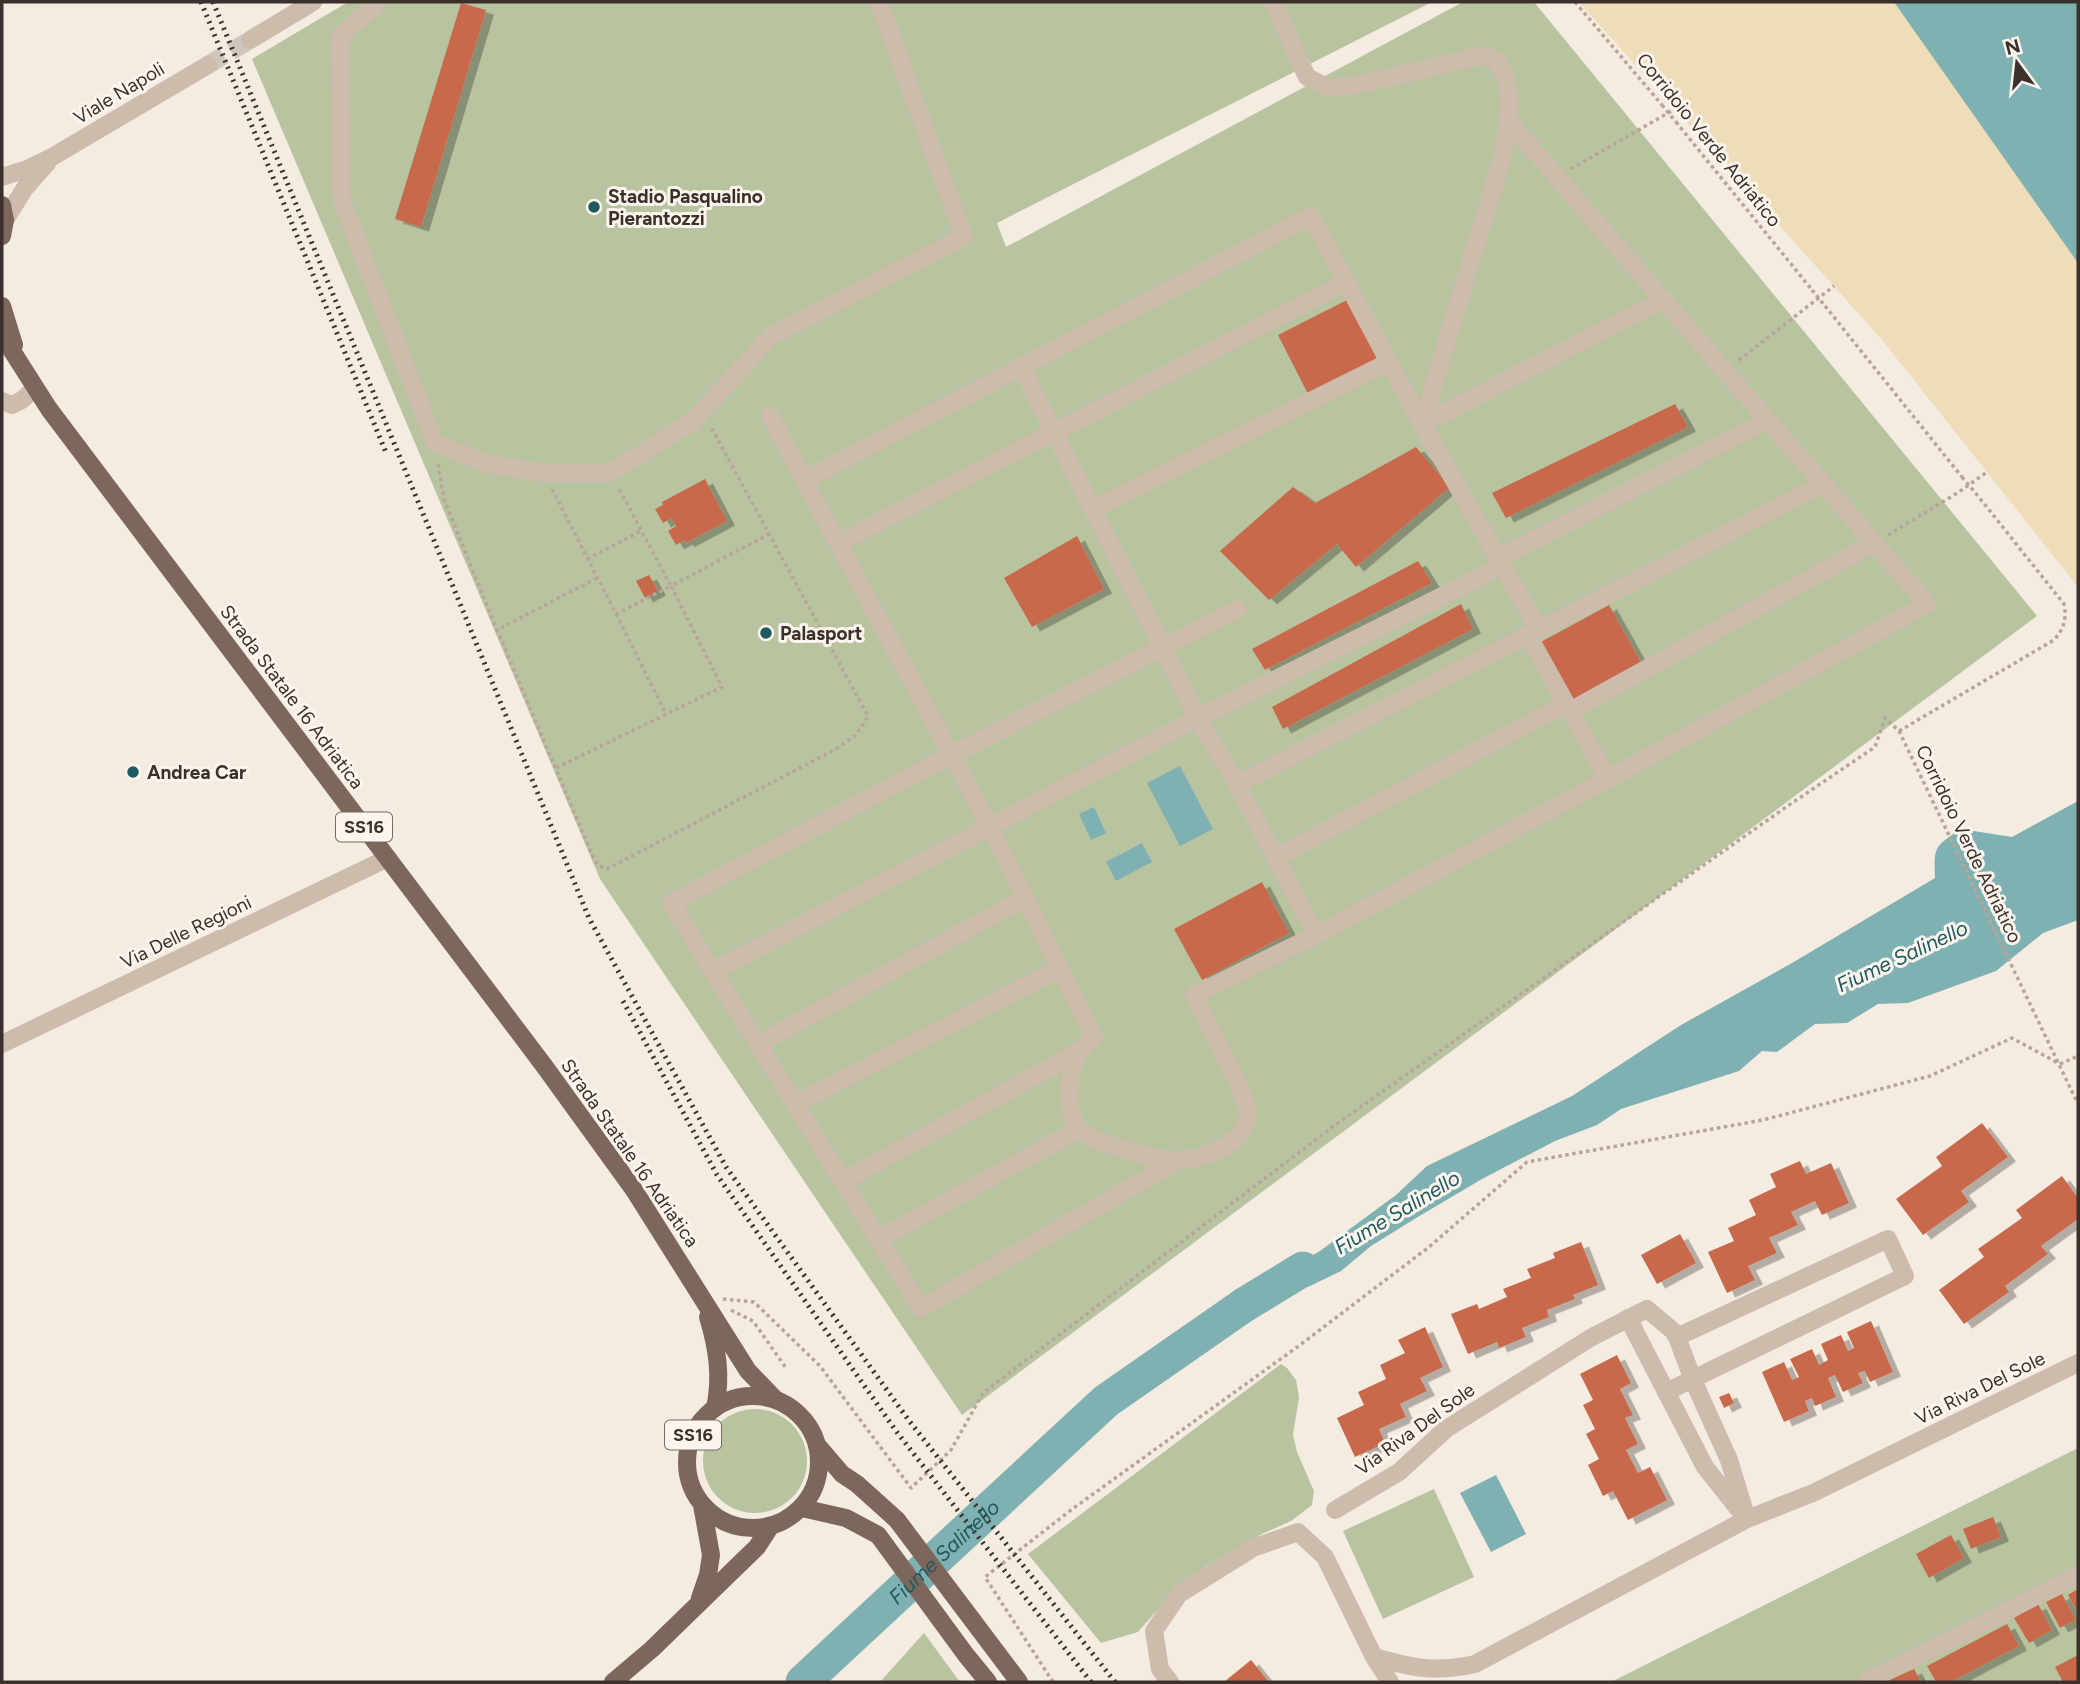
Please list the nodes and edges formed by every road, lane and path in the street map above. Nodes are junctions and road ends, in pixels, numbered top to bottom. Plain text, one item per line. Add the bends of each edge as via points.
1 (313, 2) edge
2 (374, 2) edge
3 (879, 2) edge
4 (1273, 2) edge
5 (1575, 2) edge
6 (250, 40) tunnel mouth
7 (208, 65) tunnel mouth
8 (1675, 109) dead end
9 (1508, 122) junction
10 (52, 157) junction
11 (2, 177) edge
12 (1558, 177) junction
13 (3, 220) edge
14 (1346, 282) junction
15 (1834, 286) dead end
16 (1664, 299) junction
17 (2, 306) edge
18 (2, 335) edge
19 (19, 362) junction
20 (1389, 362) junction
21 (1021, 367) junction
22 (1726, 371) junction
23 (35, 388) junction
24 (2, 401) edge
25 (702, 411) junction
26 (770, 416) dead end
27 (1768, 420) junction
28 (1422, 424) junction
29 (1054, 432) junction
30 (435, 443) junction
31 (1987, 472) dead end
32 (543, 473) junction
33 (610, 473) junction
34 (804, 480) junction
35 (1824, 484) junction
36 (1093, 509) junction
37 (642, 530) junction
38 (769, 534) junction
39 (838, 543) junction
40 (1874, 543) junction
41 (587, 559) junction
42 (1500, 562) junction
43 (597, 578) junction
44 (671, 586) junction
45 (1238, 609) dead end
46 (615, 614) junction
47 (497, 630) junction
48 (1533, 633) junction
49 (1163, 647) junction
50 (1568, 708) junction
51 (666, 714) junction
52 (1198, 718) junction
53 (1899, 731) junction
54 (951, 755) junction
55 (556, 768) junction
56 (1608, 779) junction
57 (1237, 784) junction
58 (990, 827) junction
59 (1276, 857) junction
60 (388, 858) junction
61 (1025, 898) junction
62 (1316, 935) junction
63 (1060, 968) junction
64 (713, 971) junction
65 (2, 1044) edge
66 (758, 1044) junction
67 (1077, 1053) junction
68 (2078, 1056) edge
69 (2060, 1065) junction
70 (795, 1104) junction
71 (2078, 1104) edge
72 (1079, 1129) junction
73 (1179, 1160) junction
74 (843, 1181) junction
75 (879, 1239) junction
76 (702, 1297) junction
77 (1628, 1318) junction
78 (1677, 1337) junction
79 (2078, 1363) edge
80 (786, 1368) dead end
81 (1693, 1380) junction
82 (1666, 1392) junction
83 (775, 1399) junction
84 (715, 1408) junction
85 (818, 1446) junction
86 (702, 1505) junction
87 (802, 1508) junction
88 (1335, 1510) dead end
89 (1747, 1519) junction
90 (770, 1527) junction
91 (2078, 1575) edge
92 (699, 1602) junction
93 (1374, 1657) junction
94 (1448, 1676) edge
95 (613, 1682) edge
96 (988, 1682) edge
97 (1019, 1682) edge
98 (1053, 1682) edge
99 (1170, 1682) edge
100 (1390, 1682) edge
101 (1866, 1682) edge

1 - 6 street
2 - 30 street via 376,5 340,36 341,198
3 - 25 street via 964,237 771,336
4 - 9 street via 1307,77 1329,88 1357,85 1485,55 1495,60 1502,72
5 - 53 path, Corridoio Verde Adriatico, bridge via 2064,604 2067,614 2054,640
7 - 10 street, Viale Napoli
8 - 12 path
9 - 12 street
9 - 28 street via 1501,162
10 - 11 street, Viale Napoli
10 - 13 street, Viale Napoli
12 - 16 street
14 - 20 street
14 - 21 street via 1311,216
14 - 29 street
15 - 22 path
16 - 22 street
16 - 28 street
17 - 19 main road, Strada Statale 16 Adriatica
18 - 19 main road, Strada Statale 16 Adriatica
19 - 23 main road, Strada Statale 16 Adriatica / SS16
20 - 28 street
20 - 36 street
21 - 29 street
21 - 34 street
22 - 27 street
23 - 24 street via 12,405
23 - 60 main road, Strada Statale 16 Adriatica / SS16
25 - 33 street
25 - 38 path
26 - 34 street
27 - 35 street
27 - 42 street
28 - 42 street
29 - 36 street
29 - 39 street
30 - 32 street via 485,463
30 - 47 path via 444,499
31 - 40 path
32 - 33 street
32 - 41 path
33 - 37 path
34 - 39 street
35 - 40 street
35 - 48 street
36 - 49 street
37 - 41 path
37 - 44 path
38 - 44 path
38 - 55 path via 868,716 856,736 607,869 594,859
39 - 54 street
40 - 50 street
40 - 56 street via 1927,604
41 - 43 path
42 - 48 street
42 - 52 street
43 - 46 path
43 - 47 path
44 - 46 path
44 - 51 path via 722,687
45 - 49 street
46 - 51 path
47 - 55 path
48 - 50 street
48 - 57 street
49 - 52 street
49 - 54 street
50 - 56 street
50 - 59 street
51 - 55 path
52 - 57 street
52 - 58 street
53 - 69 path, Corridoio Verde Adriatico
53 - 76 path via 1885,718 1875,747 1335,1125 983,1393 951,1450 911,1488 820,1366 754,1302
54 - 58 street
54 - 64 street via 671,903
56 - 62 street
57 - 59 street
58 - 61 street
58 - 64 street
59 - 62 street
60 - 65 street, Via Delle Regioni
60 - 76 main road, Strada Statale 16 Adriatica / SS16 via 634,1190
61 - 63 street
61 - 66 street
62 - 73 street via 1194,995 1241,1090 1247,1121 1234,1141 1217,1151
63 - 67 street via 1094,1037
63 - 70 street
64 - 66 street
66 - 70 street
67 - 72 street via 1068,1096
67 - 74 street
68 - 69 path
69 - 71 path, Corridoio Verde Adriatico
69 - 98 path via 2012,1038 1930,1076 1763,1120 1527,1163 1429,1247 985,1577
70 - 74 street
72 - 73 street via 1105,1143
72 - 75 street
73 - 75 street via 921,1308
74 - 75 street
76 - 80 path via 753,1321
76 - 83 main road, Strada Statale 16 Adriatica / SS16 via 748,1371
76 - 84 main road, Strada Statale 16 Adriatica / SS16 via 716,1345 719,1378
77 - 78 street, Via Riva Del Sole via 1647,1309
77 - 82 street
77 - 88 street, Via Riva Del Sole via 1446,1429 1399,1472
78 - 81 street, Via Riva Del Sole
78 - 81 street via 1888,1239 1905,1276
79 - 89 street, Via Riva Del Sole via 1813,1493
81 - 82 street
81 - 89 street, Via Riva Del Sole via 1729,1460
82 - 89 street via 1705,1467
83 - 84 main road, SS16 via 754,1395
83 - 85 main road, Strada Statale 16 Adriatica / SS16 via 795,1409 810,1426
84 - 86 main road, SS16 via 697,1425 686,1466
85 - 87 main road via 820,1468
85 - 97 main road, Strada Statale 16 Adriatica / SS16 via 842,1474 897,1520
86 - 90 main road via 733,1525
86 - 92 main road via 711,1555
87 - 90 main road
87 - 96 main road via 846,1518 878,1535
89 - 94 street, Via Riva Del Sole
90 - 92 main road via 757,1547
91 - 101 street
92 - 95 main road
93 - 94 street, Via Riva Del Sole
93 - 99 street via 1325,1557 1298,1532 1253,1548 1179,1594 1154,1631 1160,1669
93 - 100 street

